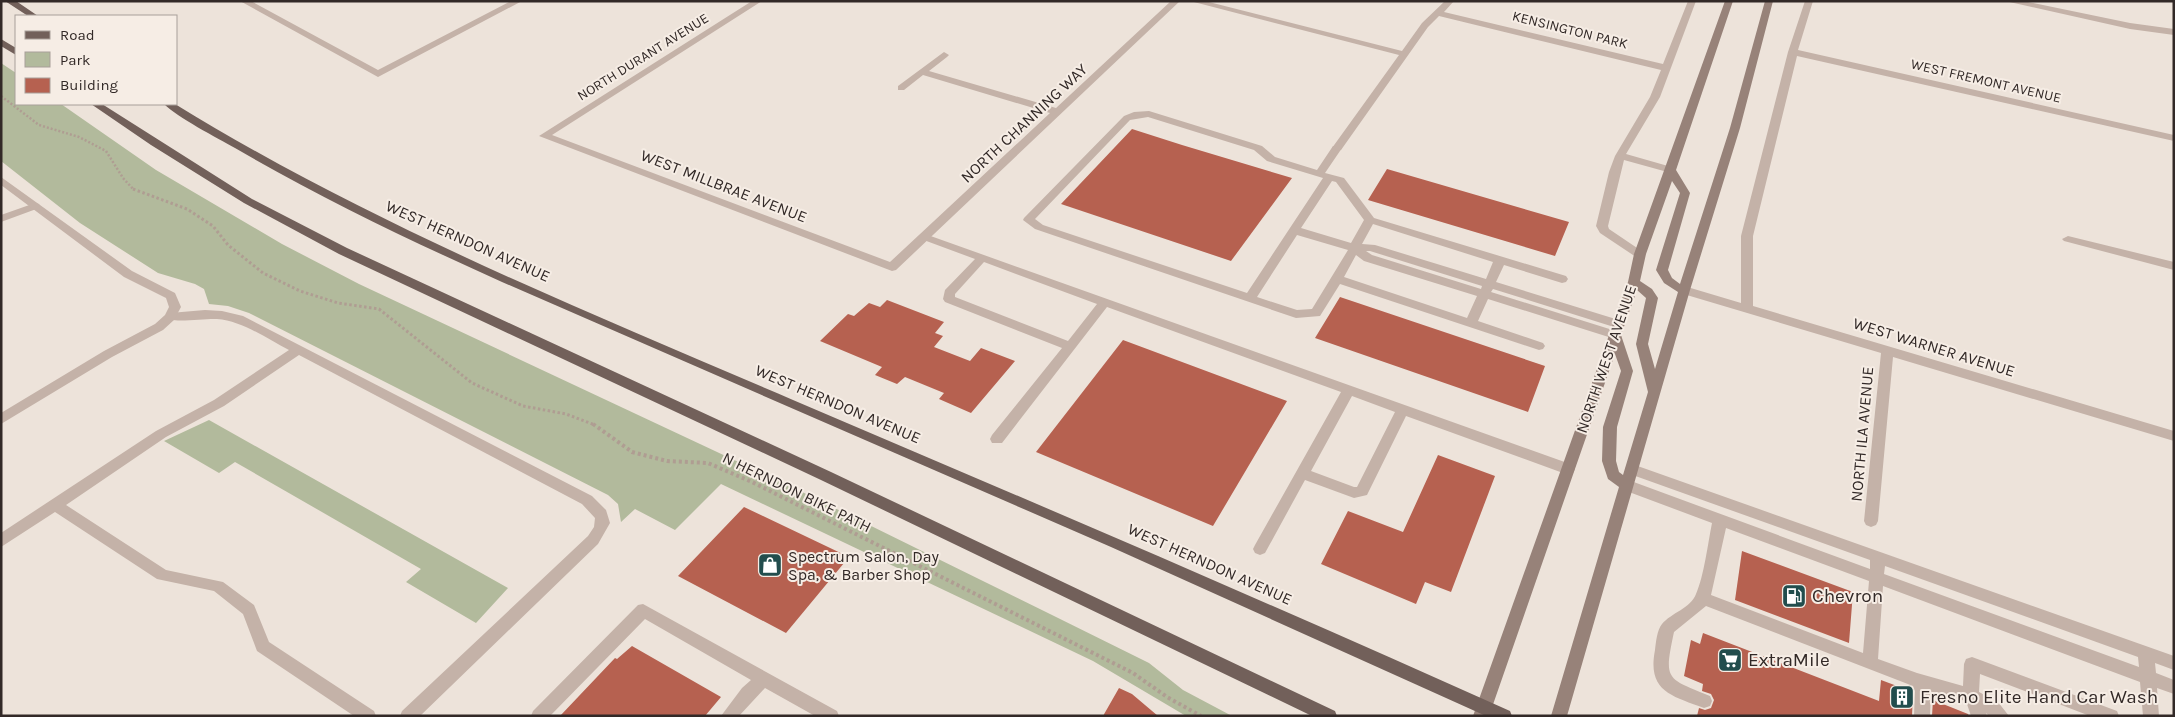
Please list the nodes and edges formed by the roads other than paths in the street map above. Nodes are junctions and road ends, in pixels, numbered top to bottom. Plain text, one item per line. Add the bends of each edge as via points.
1 (9, 1) edge
2 (244, 1) edge
3 (518, 1) edge
4 (758, 1) edge
5 (1176, 1) edge
6 (1194, 1) edge
7 (1450, 1) edge
8 (1692, 1) edge
9 (1729, 1) edge
10 (1769, 1) edge
11 (1808, 1) edge
12 (2009, 1) edge
13 (1438, 13) junction
14 (32, 15) edge
15 (2174, 32) edge
16 (1, 42) edge
17 (15, 51) edge
18 (1792, 52) junction
19 (1404, 54) junction
20 (944, 55) dead end
21 (1666, 68) junction
22 (922, 72) junction
23 (901, 88) dead end
24 (98, 105) edge
25 (171, 105) edge
26 (1057, 112) junction
27 (544, 136) joint
28 (2174, 138) edge
29 (1620, 156) junction
30 (1671, 170) junction
31 (1324, 175) junction
32 (1, 180) edge
33 (35, 206) junction
34 (1, 220) edge
35 (1370, 220) junction
36 (1294, 230) junction
37 (925, 237) junction
38 (2068, 239) dead end
39 (1354, 248) junction
40 (1640, 254) junction
41 (982, 258) junction
42 (1500, 260) junction
43 (2174, 266) edge
44 (892, 267) joint
45 (1337, 279) junction
46 (1562, 279) dead end
47 (1634, 282) junction
48 (1487, 289) junction
49 (1684, 290) junction
50 (1250, 298) junction
51 (1105, 302) junction
52 (1747, 309) junction
53 (170, 317) junction
54 (1471, 323) junction
55 (1616, 330) junction
56 (1070, 346) junction
57 (1539, 346) dead end
58 (298, 350) junction
59 (1887, 350) junction
60 (1349, 389) junction
61 (1654, 392) junction
62 (1403, 408) junction
63 (1, 419) edge
64 (2174, 436) edge
65 (997, 439) dead end
66 (1568, 469) junction
67 (1632, 469) junction
68 (1302, 473) junction
69 (1626, 485) junction
70 (55, 505) junction
71 (1720, 521) junction
72 (1871, 521) dead end
73 (1, 541) edge
74 (1260, 549) dead end
75 (1878, 558) junction
76 (1877, 578) junction
77 (1703, 598) junction
78 (2146, 653) junction
79 (1870, 662) junction
80 (2174, 663) edge
81 (2148, 677) junction
82 (764, 679) junction
83 (1918, 680) junction
84 (2174, 687) edge
85 (1971, 694) junction
86 (1704, 701) dead end
87 (1483, 711) edge
88 (368, 716) edge
89 (408, 716) edge
90 (539, 716) edge
91 (729, 716) edge
92 (832, 716) edge
93 (1329, 716) edge
94 (1504, 716) edge
95 (1559, 716) edge
96 (1922, 716) edge
97 (1979, 716) edge
98 (2001, 716) edge
99 (2111, 716) edge
100 (2151, 716) edge

1 - 14 main road
2 - 3 street via 378,74
4 - 27 street, NORTH DURANT AVENUE
5 - 26 street, NORTH CHANNING WAY
6 - 19 street
7 - 13 street
8 - 21 street
9 - 30 main road, NORTH WEST AVENUE
10 - 49 main road via 1735,128
11 - 18 street
12 - 15 street
13 - 19 street
13 - 21 street, KENSINGTON PARK
16 - 17 main road
18 - 28 street, WEST FREMONT AVENUE
18 - 52 street via 1747,236
19 - 31 street via 1337,148
20 - 22 street
21 - 29 street via 1655,96
22 - 23 street
22 - 26 street
24 - 93 main road via 248,201 343,250
25 - 87 main road, WEST HERNDON AVENUE via 321,193 442,252 765,394 1064,519
26 - 37 street, NORTH CHANNING WAY
27 - 44 street, WEST MILLBRAE AVENUE
29 - 30 street
29 - 40 street via 1602,226 1604,231
30 - 40 main road, NORTH WEST AVENUE
30 - 49 main road via 1685,193 1662,270 1664,278
31 - 35 street via 1340,180
31 - 36 street
31 - 50 street via 1271,159 1258,148 1148,114 1134,115 1127,118 1028,220 1039,227
32 - 33 street
33 - 34 street
33 - 53 street via 128,274 171,296 175,307
35 - 39 street
35 - 42 street
36 - 39 street
36 - 50 street
37 - 41 street
37 - 44 street, NORTH CHANNING WAY
38 - 43 street
39 - 45 street
39 - 48 street via 1368,258
40 - 47 main road, NORTH WEST AVENUE
41 - 51 street
41 - 56 street via 949,293 949,299
42 - 46 street
42 - 48 street
45 - 50 street via 1316,313 1296,314
45 - 54 street
47 - 55 main road, NORTH WEST AVENUE
47 - 61 main road via 1652,298 1642,344
48 - 54 street
48 - 55 street
49 - 52 street, WEST WARNER AVENUE
49 - 61 main road
51 - 56 street
51 - 60 street
52 - 59 street, WEST WARNER AVENUE
53 - 58 street via 226,314
53 - 63 street
54 - 57 street
55 - 66 main road, NORTH WEST AVENUE
55 - 69 main road via 1627,372 1610,427 1609,461 1613,475
56 - 65 street
58 - 70 street via 219,403 161,434
58 - 89 street via 587,500 600,511 602,530 593,540
59 - 64 street, WEST WARNER AVENUE
59 - 72 street, NORTH ILA AVENUE
60 - 62 street
60 - 68 street
61 - 67 main road
62 - 66 street
62 - 68 street via 1362,491 1354,493
66 - 87 main road, NORTH WEST AVENUE
67 - 69 main road
67 - 75 street
68 - 74 street
69 - 71 street
69 - 95 main road
70 - 73 street
70 - 88 street via 162,576 218,586 249,610 262,646
71 - 76 street
71 - 77 street
75 - 76 street
75 - 78 street
76 - 79 street
76 - 81 street
77 - 79 street
77 - 86 street via 1667,629 1658,670 1664,682 1675,690
78 - 80 street
78 - 81 street
79 - 83 street
81 - 84 street
81 - 100 street
82 - 90 street via 643,610
82 - 91 street
82 - 92 street
83 - 85 street
83 - 96 street via 1923,691
85 - 97 street
85 - 98 street via 1984,700
85 - 99 street via 1972,664
87 - 94 main road, WEST HERNDON AVENUE

